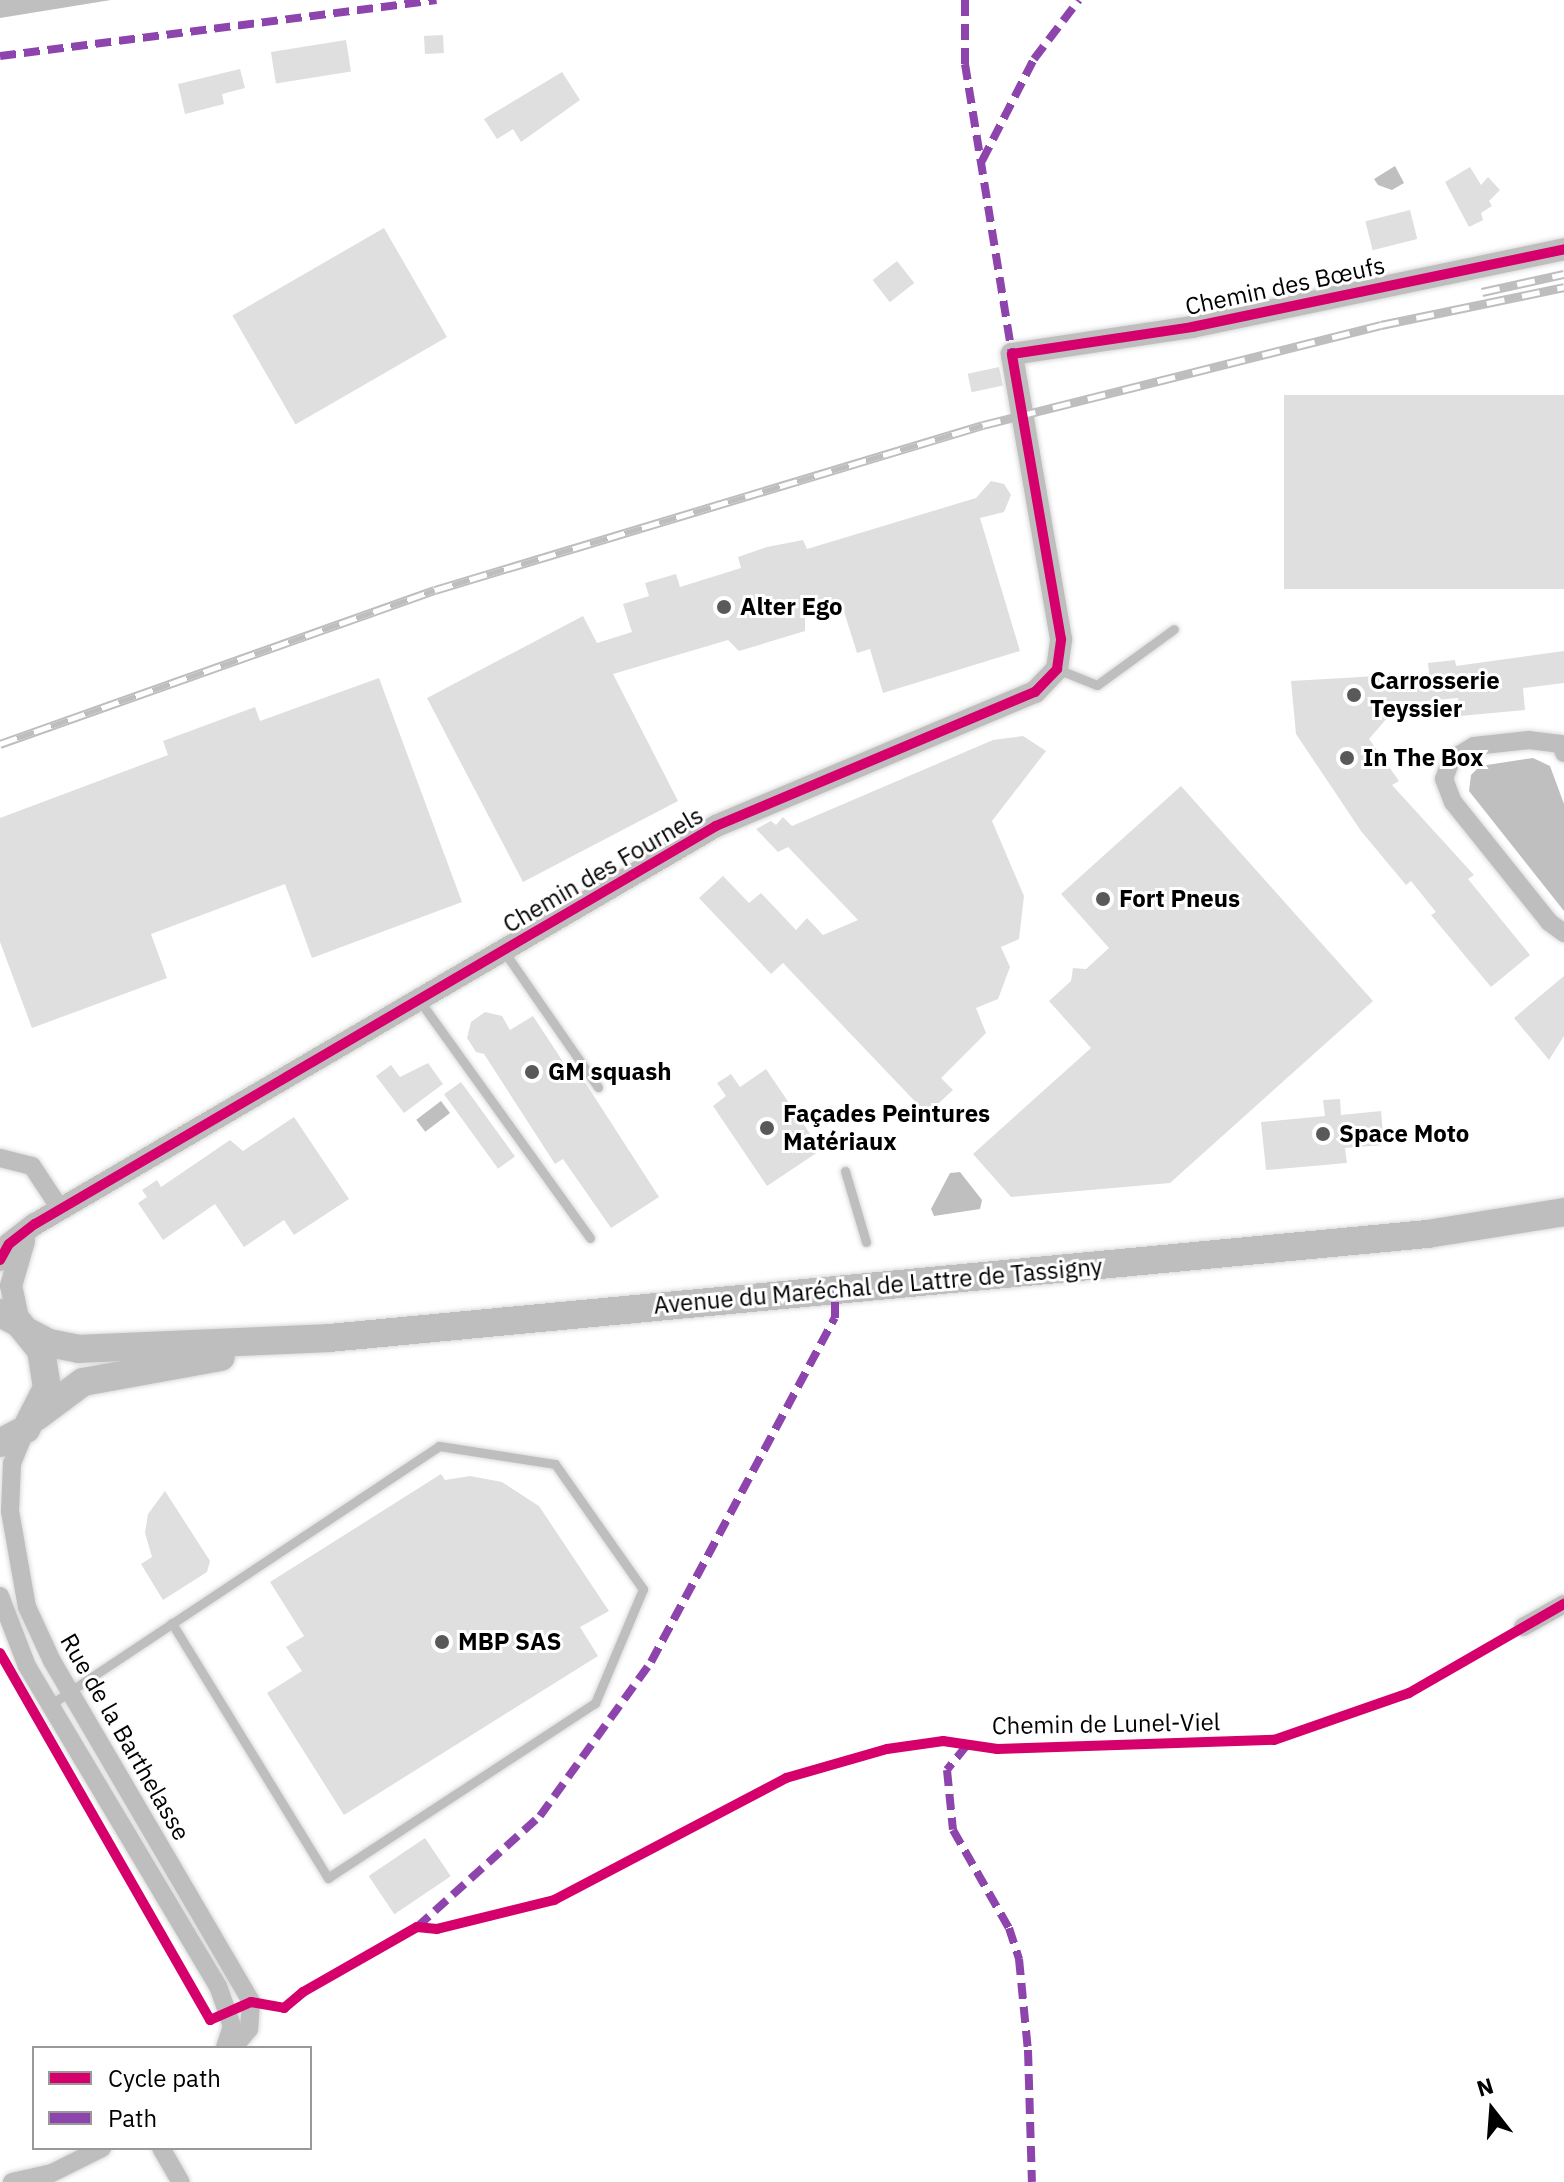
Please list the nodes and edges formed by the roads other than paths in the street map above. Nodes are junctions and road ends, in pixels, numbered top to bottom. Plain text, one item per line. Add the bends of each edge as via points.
1 (1564, 249) edge
2 (1174, 629) dead end
3 (1057, 669) junction
4 (1564, 753) edge
5 (1564, 933) edge
6 (503, 950) junction
7 (419, 1000) junction
8 (598, 1087) dead end
9 (0, 1158) edge
10 (845, 1171) dead end
11 (1564, 1212) edge
12 (56, 1213) junction
13 (1564, 1230) edge
14 (1427, 1234) junction
15 (590, 1238) dead end
16 (866, 1242) dead end
17 (0, 1260) edge
18 (17, 1323) edge
19 (329, 1338) junction
20 (31, 1423) junction
21 (0, 1443) edge
22 (0, 1596) edge
23 (1564, 1604) edge
24 (172, 1623) junction
25 (1523, 1627) dead end
26 (69, 1692) junction
27 (50, 1705) junction
28 (226, 2046) edge
29 (235, 2046) edge
30 (98, 2150) edge
31 (162, 2150) edge
32 (12, 2182) edge
33 (181, 2182) edge

1 - 3 street, Chemin des Bœufs via 1192,327 1012,354 1061,639
2 - 3 lane via 1097,685
3 - 6 street, Chemin des Fournels via 1035,692 716,826
4 - 5 street via 1561,744 1529,740 1474,746 1451,760 1444,779 1453,802 1549,922
6 - 7 street, Chemin des Fournels
6 - 8 lane
7 - 12 street, Chemin des Fournels
7 - 15 lane
9 - 12 street via 32,1166
10 - 16 lane
11 - 14 main road, Avenue du Maréchal de Lattre de Tassigny
12 - 17 street, Chemin des Fournels via 22,1232
12 - 18 street, Chemin des Fournels via 27,1238 13,1267
13 - 14 main road, Avenue du Maréchal de Lattre de Tassigny via 1476,1240
14 - 19 main road, Avenue du Maréchal de Lattre de Tassigny
18 - 19 main road, Avenue du Maréchal de Lattre de Tassigny via 49,1343 79,1349
18 - 20 main road via 47,1371 44,1401
19 - 20 main road, Avenue du Maréchal de Lattre de Tassigny via 83,1382
20 - 21 main road, Avenue du Maréchal de Lattre de Tassigny
20 - 26 street, Rue de la Barthelasse via 12,1464 12,1541 27,1607
22 - 27 street, Rue de la Barthelasse via 13,1637
23 - 25 street
24 - 24 lane via 439,1446 555,1464 643,1589 595,1703 328,1878
24 - 26 lane
26 - 27 lane
26 - 29 street, Rue de la Barthelasse via 251,2002 249,2029
27 - 28 street, Rue de la Barthelasse via 218,1986 232,2026
30 - 32 street via 52,2173
31 - 33 street

